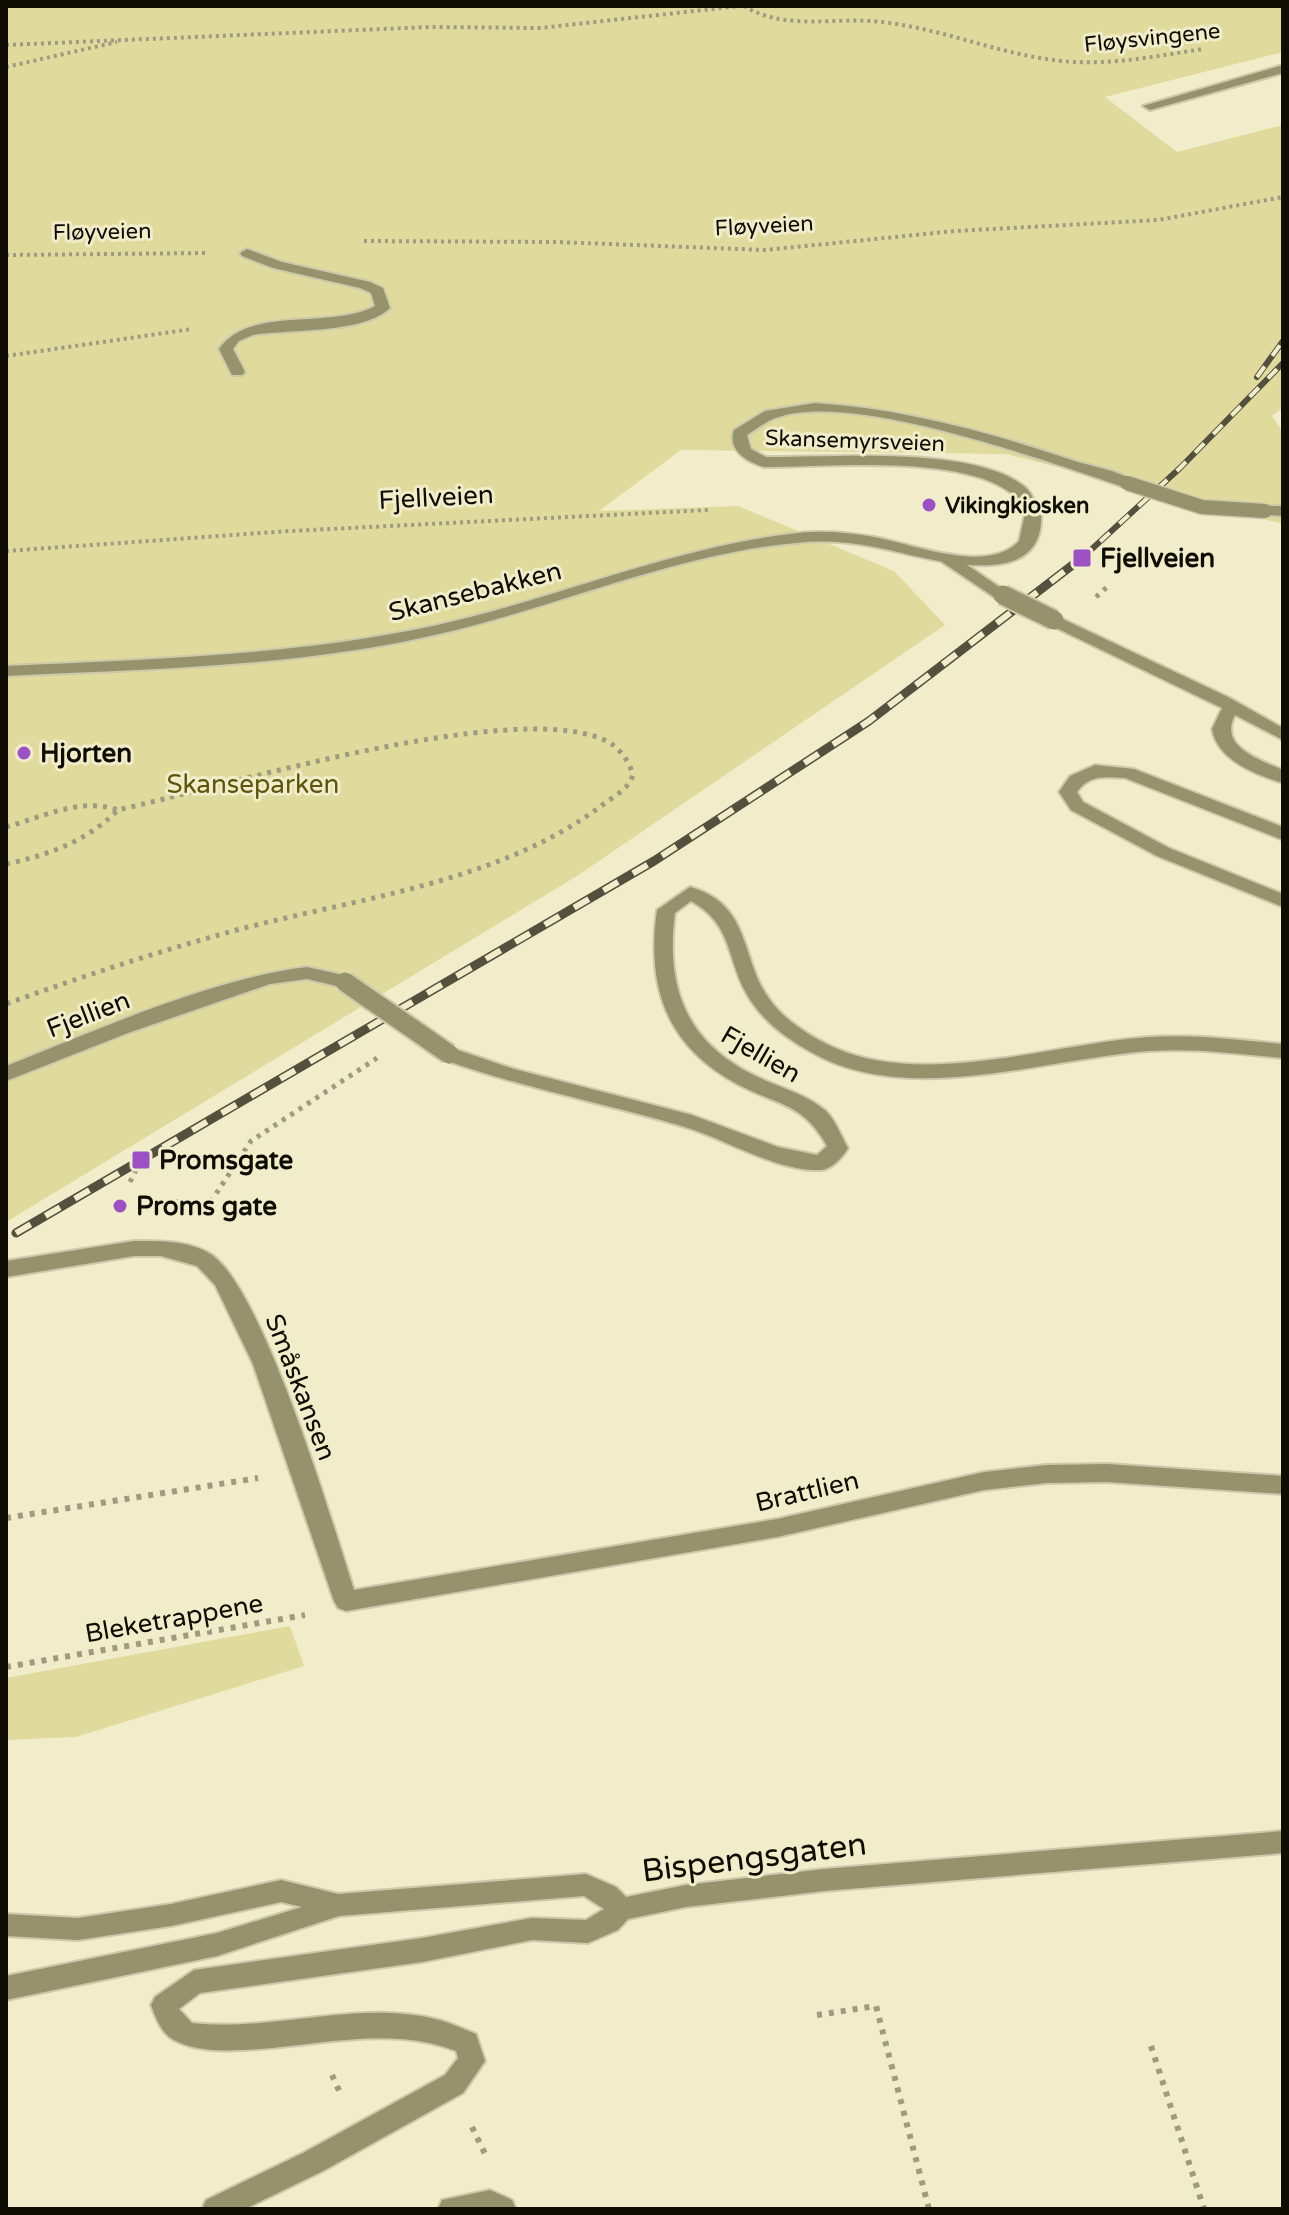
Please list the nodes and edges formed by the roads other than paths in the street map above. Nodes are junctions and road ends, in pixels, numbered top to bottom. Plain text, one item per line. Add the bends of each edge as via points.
1 (1283, 69) edge
2 (1150, 106) dead end
3 (247, 253) road end
4 (237, 372) dead end
5 (1283, 511) edge
6 (948, 559) junction
7 (6, 671) edge
8 (1232, 706) junction
9 (1283, 735) edge
10 (1283, 777) edge
11 (1283, 834) edge
12 (1283, 901) edge
13 (1283, 1051) edge
14 (6, 1074) edge
15 (6, 1269) edge
16 (1283, 1485) edge
17 (346, 1601) joint
18 (1283, 1842) edge
19 (338, 1905) junction
20 (621, 1909) junction
21 (6, 1925) edge
22 (6, 1988) edge
23 (216, 2209) edge
24 (452, 2209) edge
25 (502, 2209) edge

1 - 2 street
3 - 4 street via 365,285 378,291 383,308 341,324 268,327 240,334 226,349
5 - 6 street, Skansemyrsveien, bridge via 1202,507 941,424 894,415 792,410 749,422 739,433 739,444 748,455 764,462 942,465 987,474 1021,492 1033,512 1025,546 1006,560
6 - 7 street, Skansebakken via 876,542 789,538 387,640 236,657
6 - 8 street, bridge via 1003,595
8 - 9 street
8 - 10 street via 1220,727 1222,740 1237,755
11 - 12 street via 1128,773 1095,771 1076,780 1068,792 1077,806 1163,852
13 - 14 street, Fjellien, bridge via 1151,1044 930,1069 872,1067 794,1034 763,1005 728,922 715,903 690,893 666,910 659,944 661,979 673,1010 703,1052 742,1079 819,1116 838,1148 821,1163 790,1160 694,1122 534,1084 449,1054 345,982 307,973 268,978
15 - 17 street, Småskansen via 146,1247 204,1259 235,1296 304,1470
16 - 17 street, Brattlien via 1107,1473 984,1481 777,1528
18 - 20 street, Bispengsgaten via 824,1880
19 - 20 street, Bispengsgaten via 586,1885
19 - 21 street, Bispengsgaten via 281,1891 78,1929
19 - 22 street via 241,1938
20 - 23 street via 588,1932 532,1929 194,1982 164,2005 169,2021 189,2035 444,2030 467,2043 472,2061 454,2084
24 - 25 street via 490,2203

